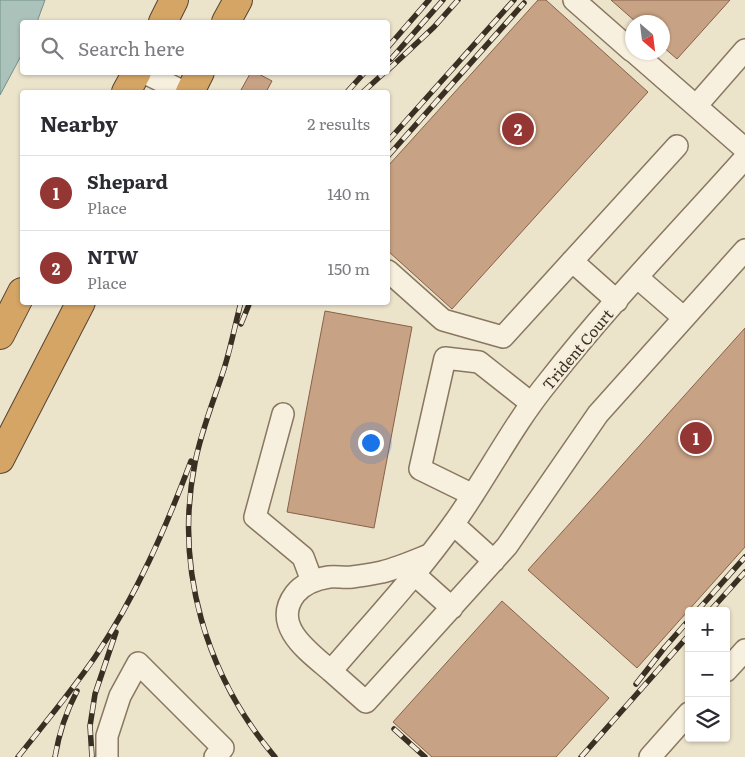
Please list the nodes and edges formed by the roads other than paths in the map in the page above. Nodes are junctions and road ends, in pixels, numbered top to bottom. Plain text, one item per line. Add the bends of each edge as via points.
1 (174, 0) edge
2 (238, 0) edge
3 (574, 0) edge
4 (164, 20) edge
5 (227, 20) edge
6 (625, 45) edge
7 (745, 50) edge
8 (642, 60) edge
9 (135, 75) edge
10 (149, 75) edge
11 (198, 75) edge
12 (127, 90) edge
13 (180, 90) edge
14 (191, 90) edge
15 (696, 106) junction
16 (677, 146) dead end
17 (745, 149) edge
18 (745, 158) edge
19 (745, 250) edge
20 (572, 261) junction
21 (390, 273) edge
22 (638, 278) junction
23 (20, 296) edge
24 (617, 301) junction
25 (79, 305) edge
26 (684, 318) junction
27 (0, 335) edge
28 (531, 403) junction
29 (283, 414) dead end
30 (0, 459) edge
31 (473, 495) junction
32 (453, 524) junction
33 (429, 555) junction
34 (494, 561) junction
35 (414, 574) junction
36 (312, 581) junction
37 (452, 608) junction
38 (745, 650) edge
39 (730, 667) edge
40 (331, 671) junction
41 (685, 718) edge
42 (107, 757) edge
43 (215, 757) edge
44 (650, 757) edge

1 - 4 highway
2 - 5 highway
3 - 6 street
7 - 15 street
8 - 15 street
9 - 12 highway
10 - 13 street
11 - 14 highway
15 - 17 street
16 - 20 street
18 - 22 street, Trident Court
19 - 26 street
20 - 21 street via 503,337 443,320
20 - 24 street
22 - 24 street, Trident Court
22 - 26 street
23 - 27 highway
24 - 28 street, Trident Court
25 - 30 highway
26 - 34 street via 598,414
28 - 31 street, Trident Court
28 - 31 street via 478,362 445,358 420,469
29 - 36 street via 256,517 303,557
31 - 32 street, Trident Court
32 - 33 street, Trident Court
32 - 34 street
33 - 35 street, Trident Court
33 - 36 street via 383,572
34 - 37 street
35 - 37 street
35 - 40 street, Trident Court
36 - 40 street via 298,590 290,602 287,617 300,644
37 - 40 street via 366,702
38 - 39 street
41 - 44 street
42 - 43 street via 107,736 120,696 138,663 223,748

